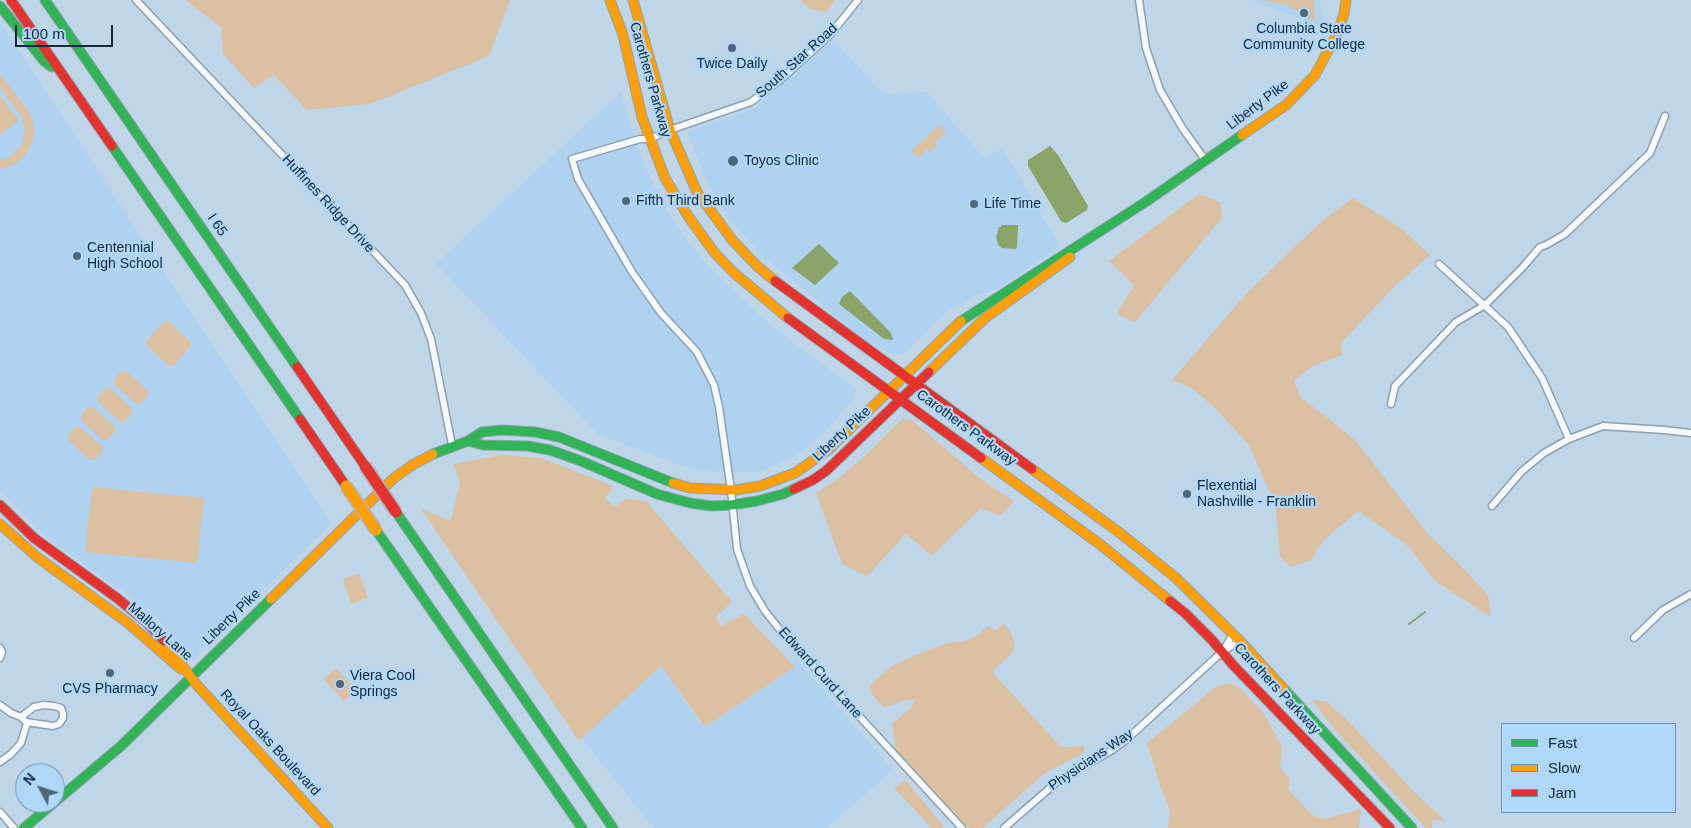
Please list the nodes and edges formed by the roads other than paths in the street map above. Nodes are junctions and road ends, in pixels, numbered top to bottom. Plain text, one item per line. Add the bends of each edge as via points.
1 (11, 0) edge
2 (45, 0) edge
3 (55, 0) edge
4 (136, 0) edge
5 (610, 0) edge
6 (633, 0) edge
7 (858, 0) edge
8 (1139, 0) edge
9 (1346, 0) edge
10 (0, 6) edge
11 (67, 33) junction
12 (65, 77) junction
13 (1665, 116) dead end
14 (670, 130) junction
15 (650, 139) junction
16 (572, 159) joint
17 (1206, 161) junction
18 (1147, 201) junction
19 (1439, 264) dead end
20 (1485, 305) junction
21 (903, 376) junction
22 (916, 385) junction
23 (888, 391) junction
24 (901, 400) junction
25 (1391, 404) dead end
26 (1691, 433) edge
27 (1569, 438) junction
28 (468, 441) junction
29 (452, 445) junction
30 (628, 465) junction
31 (622, 478) junction
32 (731, 490) junction
33 (0, 505) edge
34 (731, 505) junction
35 (1492, 506) dead end
36 (0, 524) edge
37 (1691, 594) edge
38 (1236, 638) junction
39 (1634, 638) dead end
40 (0, 648) edge
41 (1222, 652) junction
42 (0, 658) edge
43 (191, 678) junction
44 (0, 705) edge
45 (24, 719) junction
46 (0, 762) edge
47 (0, 812) edge
48 (14, 828) edge
49 (24, 828) edge
50 (328, 828) edge
51 (582, 828) edge
52 (612, 828) edge
53 (962, 828) edge
54 (1004, 828) edge
55 (1390, 828) edge
56 (1412, 828) edge

1 - 12 main road
2 - 11 main road, I 65 / I 65
3 - 11 main road
4 - 29 street, Huffines Ridge Drive via 405,284 431,339
5 - 15 main road, Carothers Parkway via 623,35
6 - 14 main road, Carothers Parkway
7 - 14 street, South Star Road via 828,36 751,102
8 - 17 street via 1146,48 1160,90
9 - 17 main road, Liberty Pike via 1344,14 1327,55 1303,89 1280,110
10 - 12 main road via 44,61
11 - 52 main road, I 65 / I 65, bridge
12 - 51 main road, bridge
13 - 20 street via 1650,153 1565,234 1540,247
14 - 15 street, South Star Road
14 - 21 main road, Carothers Parkway via 698,192 733,241 786,290
15 - 16 street, South Star Road
15 - 23 main road, Carothers Parkway via 665,178 714,252 778,311
16 - 32 street, Edward Curd Lane via 578,179 632,272 706,367 719,407
17 - 18 main road, Liberty Pike
18 - 21 main road, Liberty Pike via 961,320
18 - 22 main road, Liberty Pike via 985,318
19 - 20 street
20 - 25 street via 1456,322 1395,386
20 - 27 street via 1508,328 1542,378
21 - 22 main road, Carothers Parkway
21 - 23 main road, Liberty Pike
22 - 24 main road, Liberty Pike
22 - 38 main road, Carothers Parkway via 1146,553
23 - 24 main road, Carothers Parkway
23 - 32 main road, Liberty Pike via 828,450 795,473 760,486
24 - 34 main road, Liberty Pike via 813,480 783,494
24 - 41 main road, Carothers Parkway via 1101,545 1186,614
26 - 27 street via 1603,426
27 - 35 street via 1521,472
28 - 29 main road, Liberty Pike
28 - 30 main road, Liberty Pike via 482,432 536,432 559,437
28 - 31 main road, Liberty Pike via 483,446 528,446 550,450
29 - 43 main road, Liberty Pike via 394,478
30 - 31 main road
30 - 32 main road, Liberty Pike via 690,488
31 - 34 main road, Liberty Pike via 673,499 712,506
32 - 34 street, Edward Curd Lane
33 - 43 main road, Mallory Lane via 34,538 140,617 161,637
34 - 53 street, Edward Curd Lane via 737,549 750,586 764,611
36 - 43 main road, Mallory Lane via 37,557 133,627
37 - 39 street via 1663,610
38 - 41 street, Physicians Way
38 - 56 main road, Carothers Parkway
40 - 42 street
41 - 54 street, Physicians Way via 1126,740 1057,782
41 - 55 main road, Carothers Parkway
43 - 49 main road, Liberty Pike via 121,746
43 - 50 main road, Royal Oaks Boulevard
44 - 45 street
45 - 45 street via 34,707 43,705 61,708 63,713 59,724 53,726
45 - 46 street via 25,732 21,743
47 - 48 street

